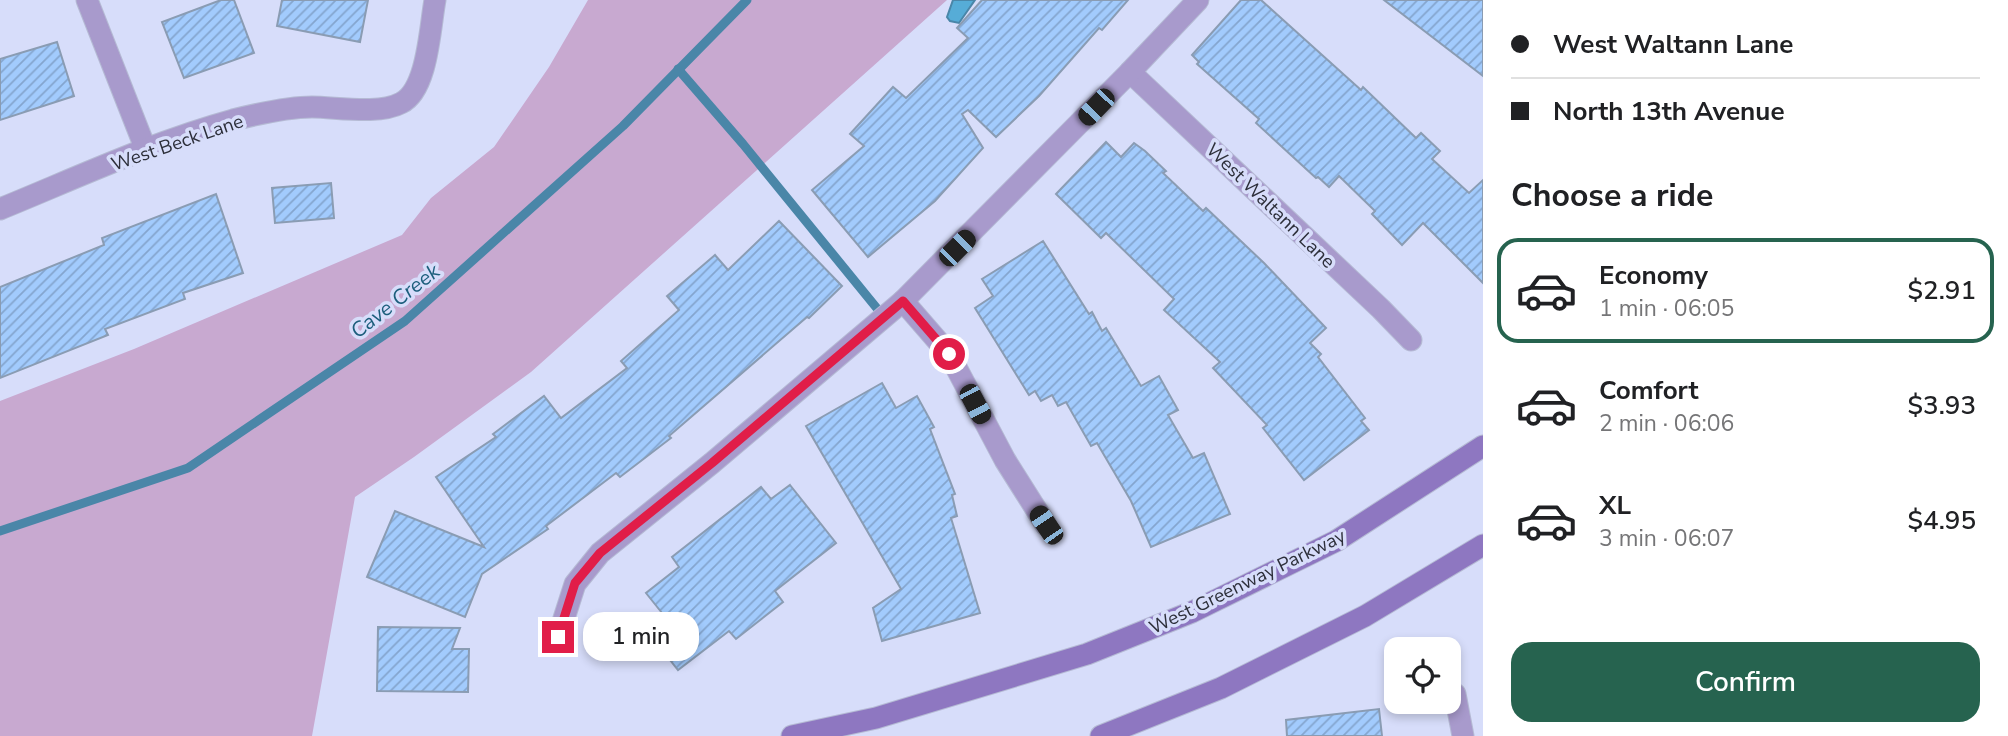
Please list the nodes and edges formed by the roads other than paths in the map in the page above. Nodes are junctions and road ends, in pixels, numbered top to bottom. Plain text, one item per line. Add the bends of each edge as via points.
1 (87, 0) edge
2 (435, 0) edge
3 (1198, 0) edge
4 (1130, 72) junction
5 (146, 150) junction
6 (0, 209) edge
7 (903, 301) junction
8 (1411, 340) dead end
9 (1483, 446) edge
10 (1046, 525) dead end
11 (1483, 545) edge
12 (558, 637) dead end
13 (1459, 714) edge
14 (793, 736) edge
15 (1101, 736) edge
16 (1463, 736) edge

1 - 5 street
2 - 5 street, West Beck Lane via 423,72 402,103 367,110 310,107 279,111 234,120
3 - 4 street
4 - 7 street
4 - 8 street, West Waltann Lane
5 - 6 street, West Beck Lane
7 - 10 street via 949,354 1005,460
7 - 12 street via 600,553 575,583
9 - 14 main road, West Greenway Parkway via 1336,541 1192,612 1087,654 876,718
11 - 15 main road via 1365,617 1221,688
13 - 16 street

